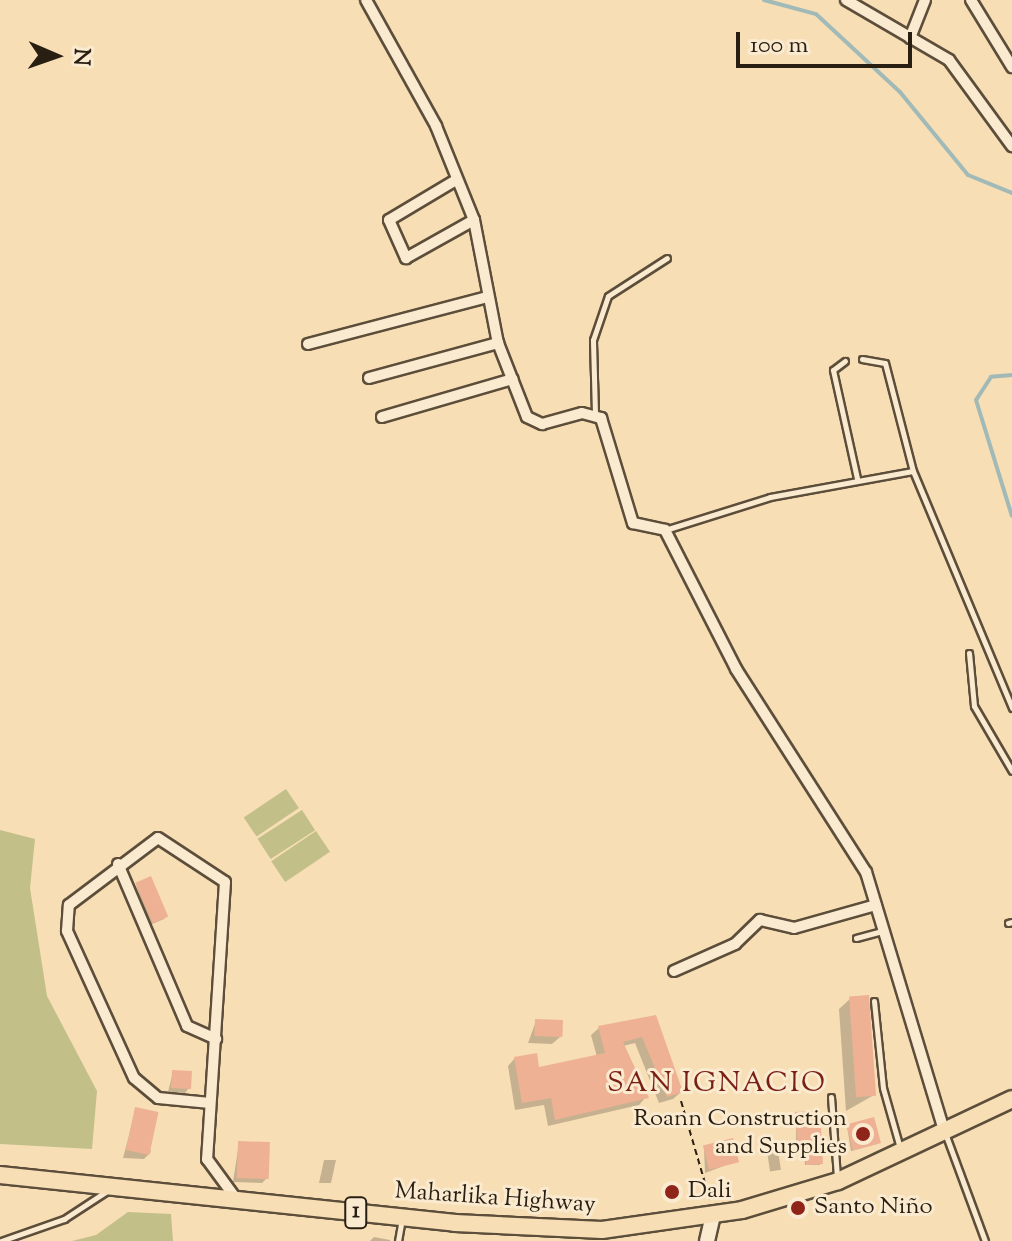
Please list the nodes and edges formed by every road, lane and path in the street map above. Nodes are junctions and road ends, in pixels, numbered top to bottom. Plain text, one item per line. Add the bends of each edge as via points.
1 (366, 0) edge
2 (846, 0) edge
3 (925, 0) edge
4 (971, 0) edge
5 (865, 5) edge
6 (910, 38) junction
7 (1012, 67) edge
8 (1012, 146) edge
9 (456, 180) junction
10 (474, 220) junction
11 (667, 258) dead end
12 (487, 297) junction
13 (498, 343) junction
14 (308, 344) dead end
15 (862, 359) dead end
16 (845, 361) dead end
17 (369, 378) dead end
18 (513, 379) junction
19 (595, 413) junction
20 (382, 417) dead end
21 (913, 471) junction
22 (857, 478) junction
23 (665, 530) junction
24 (969, 653) dead end
25 (1012, 708) edge
26 (1012, 771) edge
27 (118, 864) junction
28 (876, 905) junction
29 (883, 931) junction
30 (856, 938) dead end
31 (674, 971) dead end
32 (874, 1001) dead end
33 (216, 1039) junction
34 (831, 1097) dead end
35 (1012, 1099) edge
36 (681, 1101) dead end
37 (210, 1103) junction
38 (945, 1133) junction
39 (903, 1156) junction
40 (0, 1175) edge
41 (838, 1181) junction
42 (113, 1186) junction
43 (237, 1200) junction
44 (713, 1216) junction
45 (402, 1218) junction
46 (1, 1241) edge
47 (398, 1241) edge
48 (707, 1241) edge
49 (985, 1241) edge

1 - 9 street via 436,126
2 - 5 street
3 - 6 street
4 - 7 street
5 - 6 street
6 - 8 street via 949,60
9 - 10 street
9 - 10 street via 389,220 406,258
10 - 12 street
11 - 19 lane via 608,296 593,340
12 - 13 street
12 - 14 street
13 - 17 street
13 - 18 street
15 - 21 lane via 885,363
16 - 22 lane via 833,370
18 - 19 street via 533,423
18 - 20 street
19 - 23 street via 606,427 633,523
21 - 22 lane
21 - 25 lane
22 - 23 lane
23 - 28 street via 736,669 866,872
24 - 26 lane via 974,706
27 - 33 street via 187,1026
27 - 33 street via 158,838 225,882
27 - 37 street via 69,905 67,931 134,1078 158,1098
28 - 29 street
28 - 31 street via 794,928 760,920 735,944
29 - 30 lane
29 - 38 street
32 - 39 lane via 883,1088
33 - 37 street
34 - 41 lane
35 - 38 main road, Maharlika Highway / 1
36 - 44 path
37 - 43 street via 207,1159
38 - 39 main road, Maharlika Highway / 1
38 - 49 lane
39 - 41 main road, Maharlika Highway / 1
40 - 42 main road, Maharlika Highway / 1
41 - 44 main road, Maharlika Highway / 1
42 - 43 main road, Maharlika Highway / 1
42 - 46 lane via 64,1219
43 - 45 main road, Maharlika Highway / 1
44 - 45 main road, Maharlika Highway / 1 via 602,1230
44 - 48 main road
45 - 47 lane

